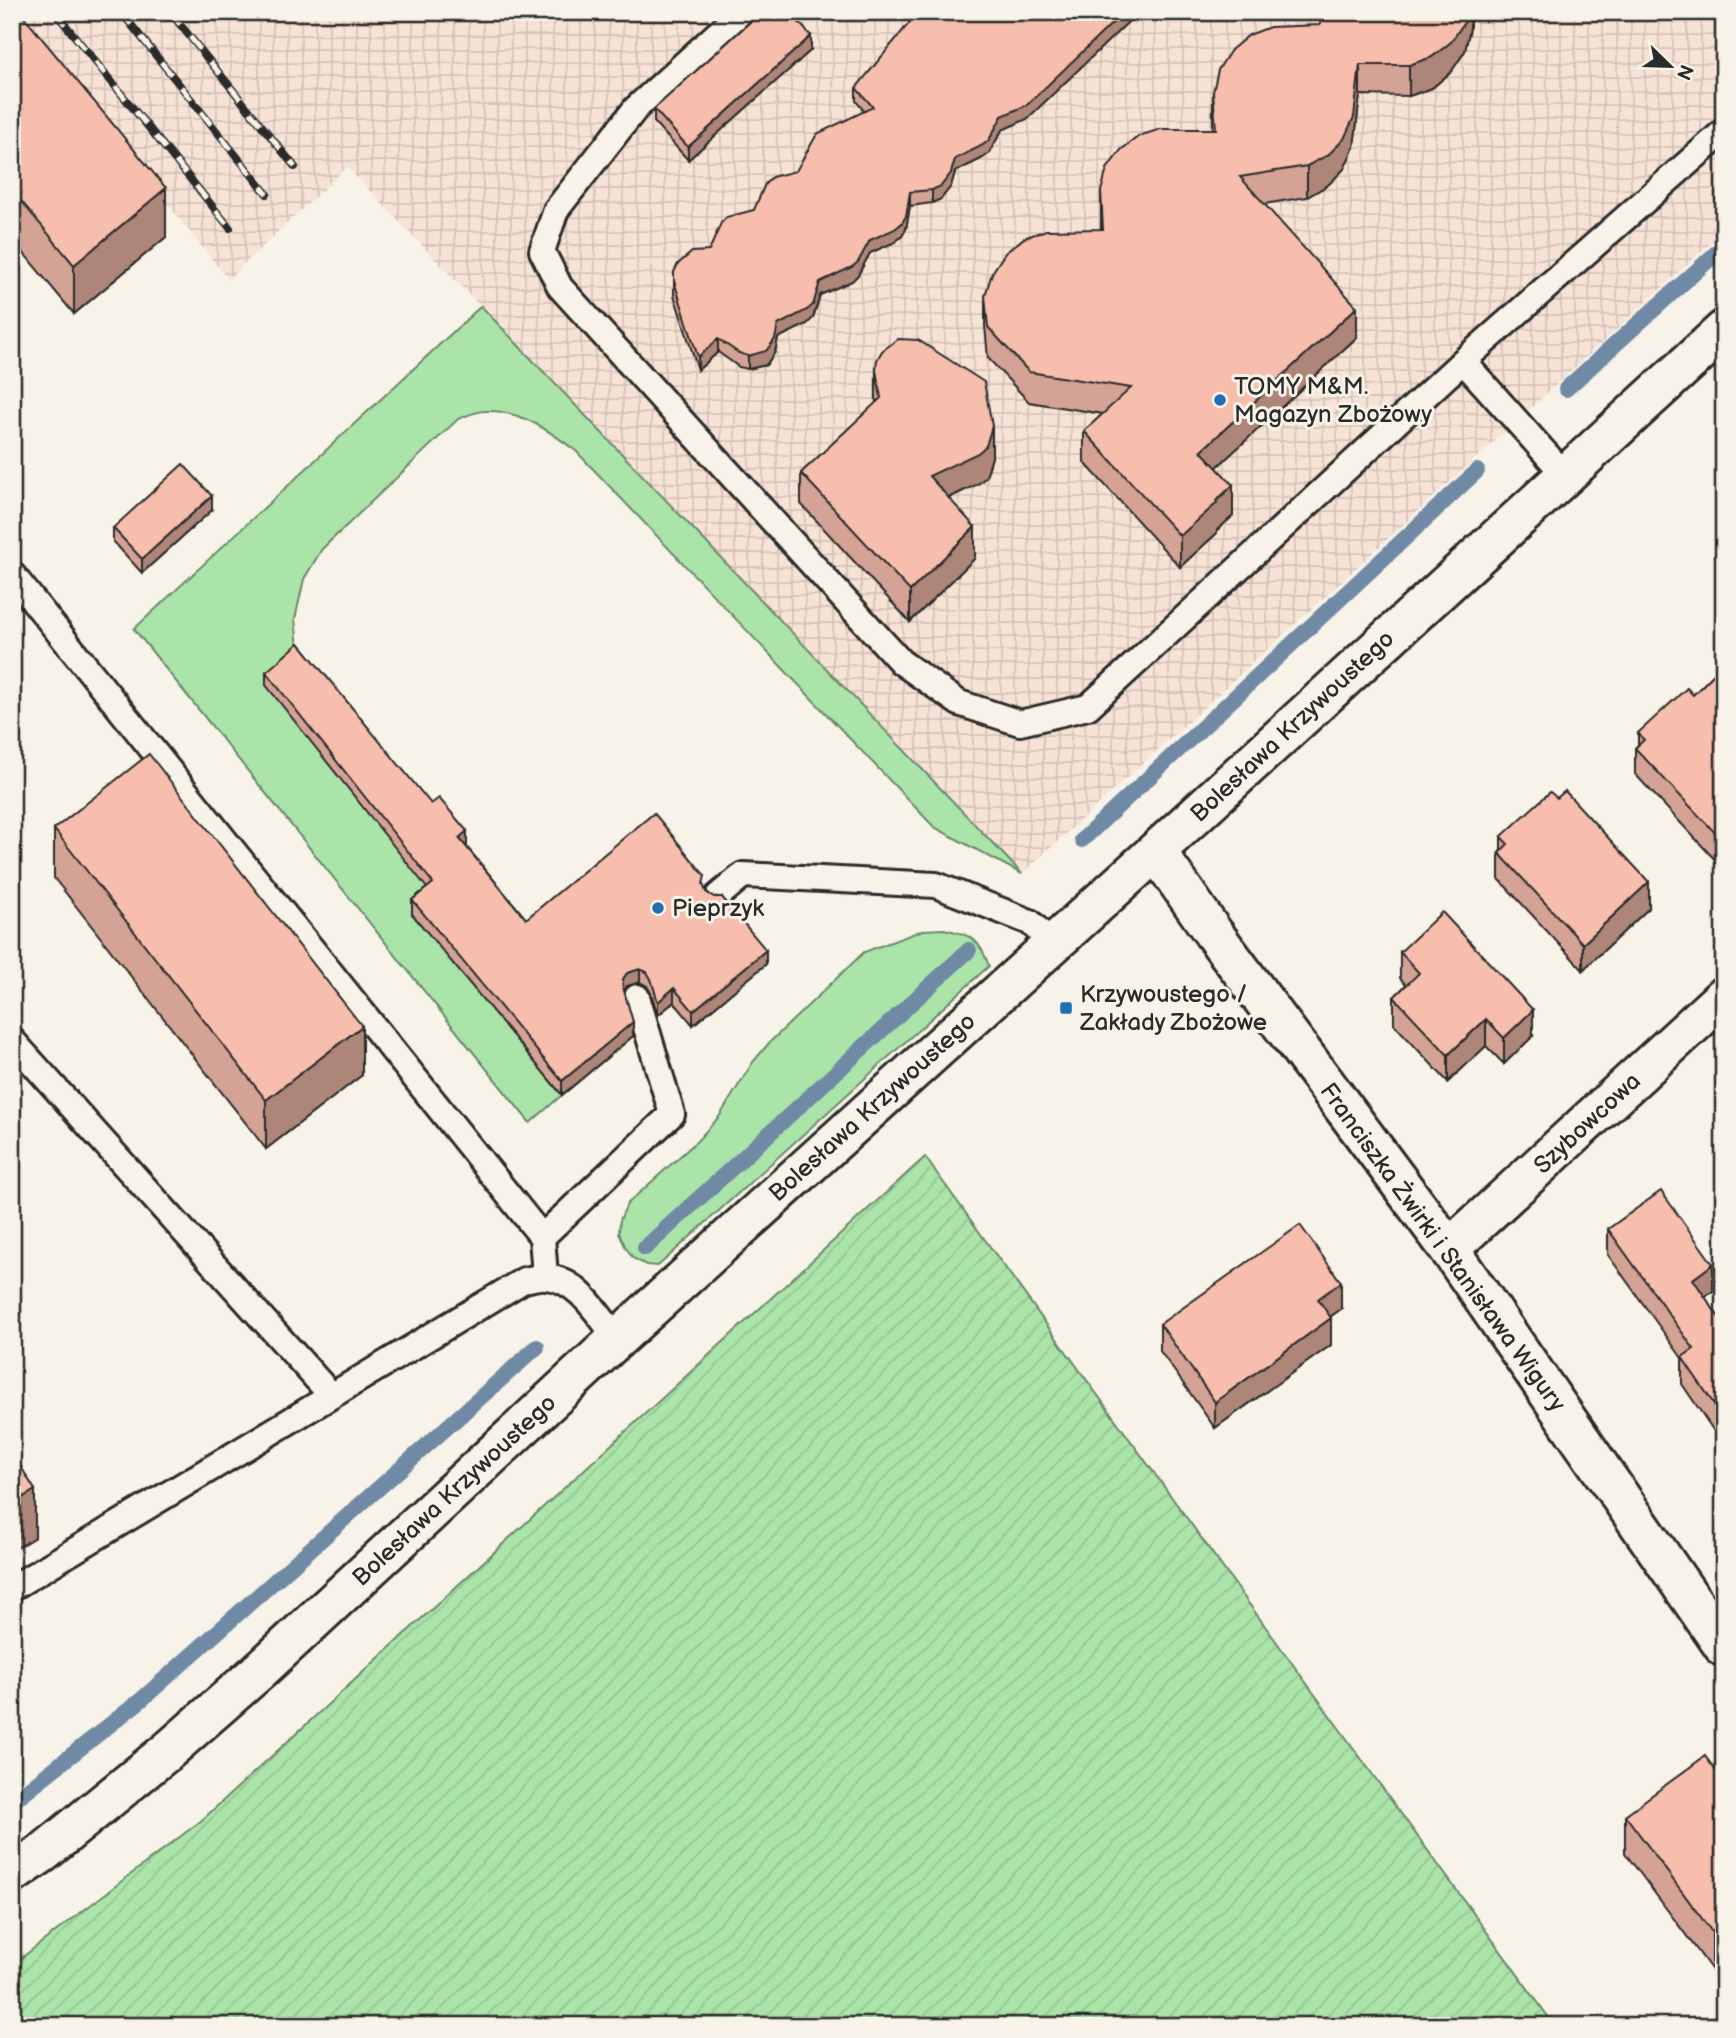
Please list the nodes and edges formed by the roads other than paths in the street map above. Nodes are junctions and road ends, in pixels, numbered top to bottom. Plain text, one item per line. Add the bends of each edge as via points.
1 (741, 12) edge
2 (1724, 131) edge
3 (1724, 330) edge
4 (1463, 361) junction
5 (1565, 475) junction
6 (12, 574) edge
7 (1156, 851) junction
8 (718, 895) edge
9 (1052, 944) junction
10 (1724, 996) edge
11 (637, 997) dead end
12 (12, 1040) edge
13 (542, 1237) junction
14 (1449, 1249) junction
15 (545, 1276) junction
16 (617, 1339) junction
17 (331, 1395) junction
18 (12, 1588) edge
19 (1724, 1647) edge
20 (12, 1874) edge

1 - 4 lane via 636,108 556,210 542,251 560,287 901,662 959,703 1020,723 1088,707
2 - 4 lane
3 - 5 street, Bolesława Krzywoustego
4 - 5 lane
5 - 7 street, Bolesława Krzywoustego
6 - 13 lane
7 - 9 street, Bolesława Krzywoustego
7 - 14 street, Franciszka Żwirki i Stanisława Wigury
8 - 9 lane via 743,875 936,885 1030,922
9 - 16 street, Bolesława Krzywoustego
10 - 14 street, Szybowcowa
11 - 13 lane via 672,1114
12 - 17 lane
13 - 15 lane
14 - 19 street, Franciszka Żwirki i Stanisława Wigury
15 - 16 lane via 576,1289
15 - 17 lane via 524,1280 500,1293
16 - 20 street, Bolesława Krzywoustego via 258,1672 169,1750
17 - 18 lane

